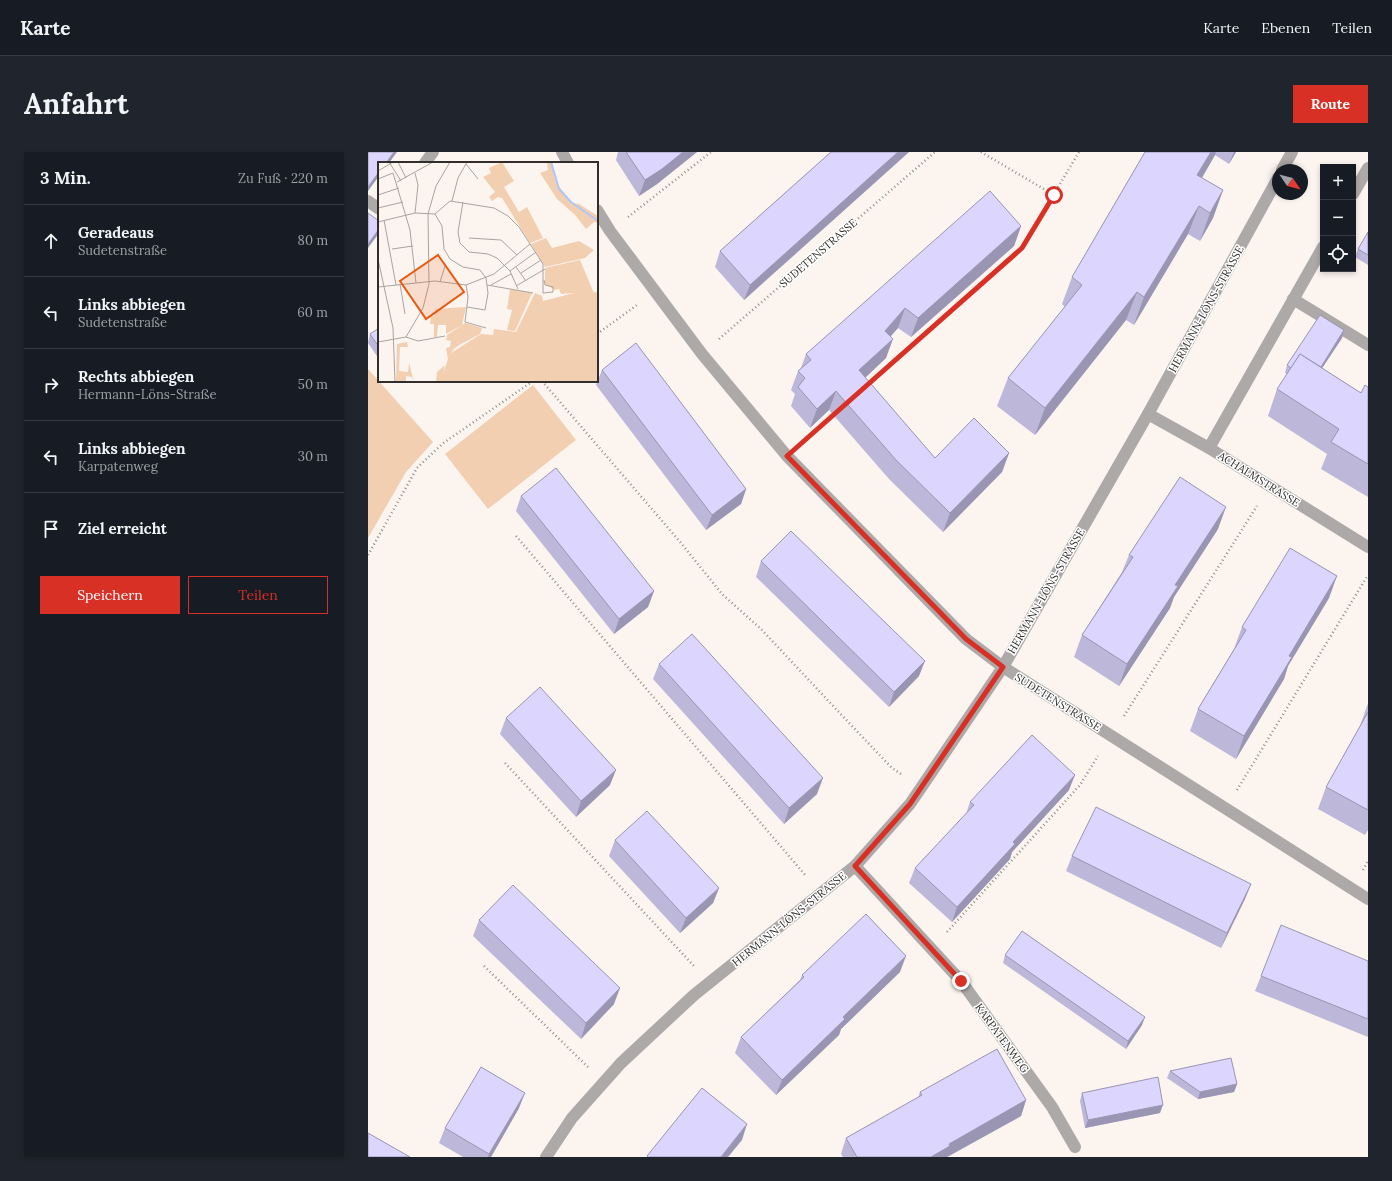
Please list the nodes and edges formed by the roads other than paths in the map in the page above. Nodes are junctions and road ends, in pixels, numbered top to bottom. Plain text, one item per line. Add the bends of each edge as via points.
1 (433, 152) edge
2 (562, 152) edge
3 (1292, 152) edge
4 (426, 162) edge
5 (567, 162) edge
6 (1285, 164) edge
7 (1368, 168) edge
8 (1364, 184) edge
9 (1272, 189) edge
10 (1356, 191) edge
11 (368, 201) edge
12 (378, 208) edge
13 (598, 212) edge
14 (1320, 252) edge
15 (1293, 299) junction
16 (1368, 345) edge
17 (1148, 414) junction
18 (1209, 448) junction
19 (1368, 547) edge
20 (1003, 667) junction
21 (855, 866) junction
22 (1368, 900) edge
23 (1075, 1148) dead end
24 (546, 1157) edge

1 - 4 street
2 - 5 street
3 - 6 street
7 - 8 street
8 - 10 street
9 - 17 street, HERMANN-LÖNS-STRASSE
11 - 12 street
13 - 20 street, SUDETENSTRASSE via 702,354 787,456 966,639
14 - 15 street
15 - 16 street
15 - 18 street
17 - 18 street, ACHALMSTRASSE
17 - 20 street, HERMANN-LÖNS-STRASSE
18 - 19 street, ACHALMSTRASSE
20 - 21 street, HERMANN-LÖNS-STRASSE via 910,804
20 - 22 street, SUDETENSTRASSE
21 - 23 street, KARPATENWEG via 961,981 1052,1107
21 - 24 street, HERMANN-LÖNS-STRASSE via 694,995 621,1063 572,1118

